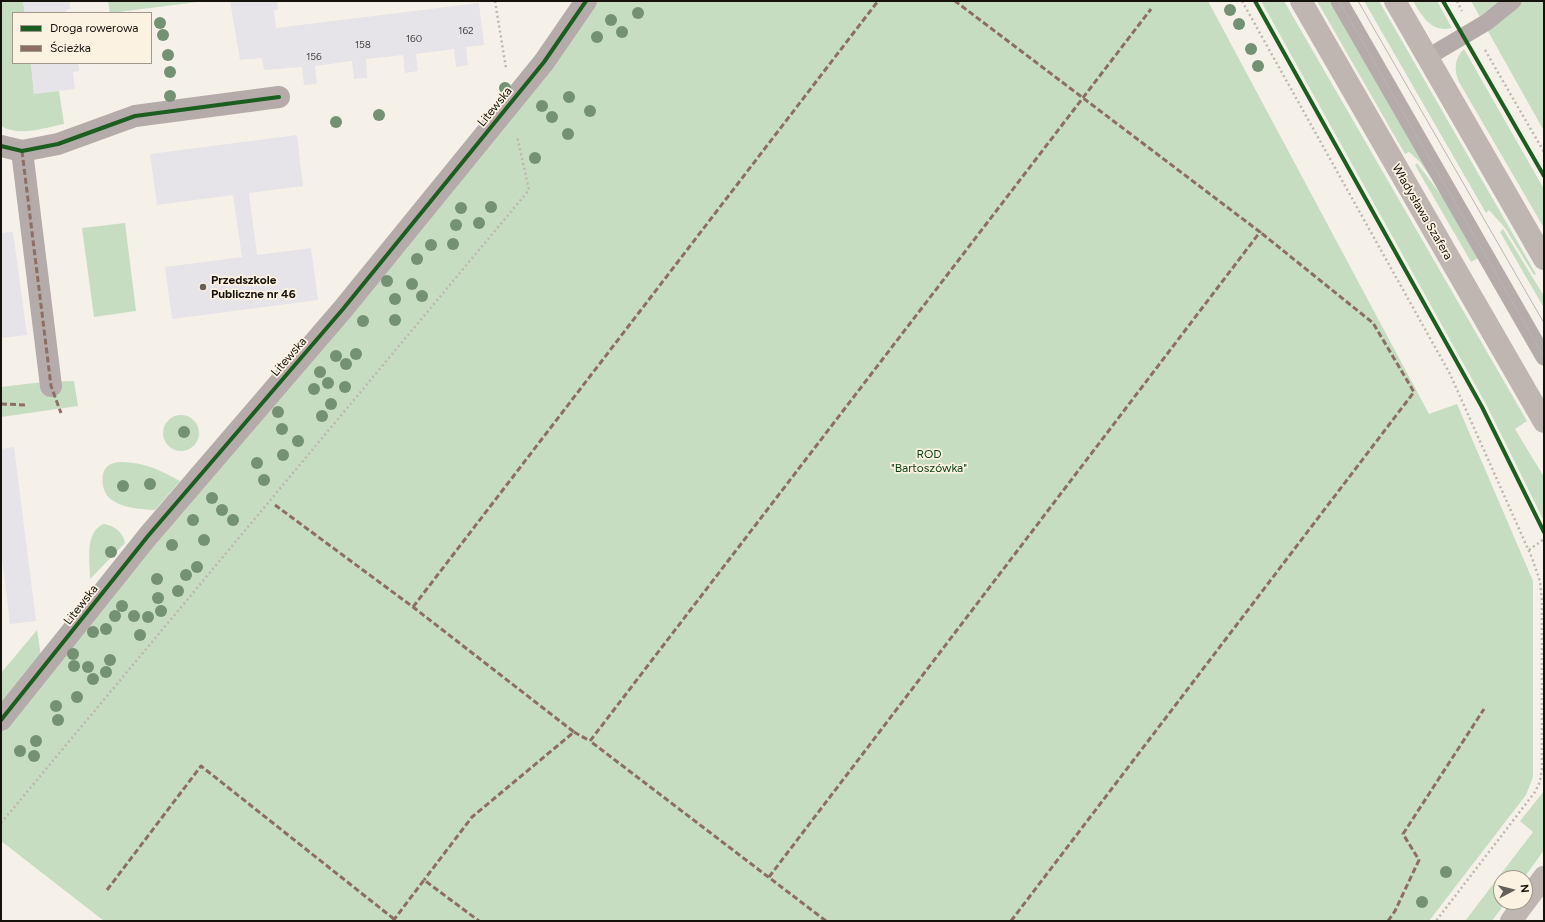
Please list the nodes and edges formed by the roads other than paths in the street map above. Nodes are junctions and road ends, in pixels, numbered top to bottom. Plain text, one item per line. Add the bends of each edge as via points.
1 (586, 1) edge
2 (1301, 1) edge
3 (1339, 1) edge
4 (1395, 1) edge
5 (1514, 1) edge
6 (1428, 57) junction
7 (279, 97) dead end
8 (1, 146) edge
9 (22, 151) junction
10 (1544, 259) edge
11 (1544, 357) edge
12 (51, 386) dead end
13 (1544, 422) edge
14 (1, 720) edge
15 (1544, 877) edge
16 (1533, 891) edge
17 (1519, 910) edge
18 (1511, 921) edge

1 - 14 street, Litewska via 544,62 343,309 148,536
2 - 13 main road, Władysława Szafera
3 - 11 lane
4 - 6 main road
5 - 6 lane via 1494,17
6 - 10 main road
7 - 9 street via 135,116 58,144
8 - 9 street
9 - 12 street
15 - 16 main road
17 - 18 main road

